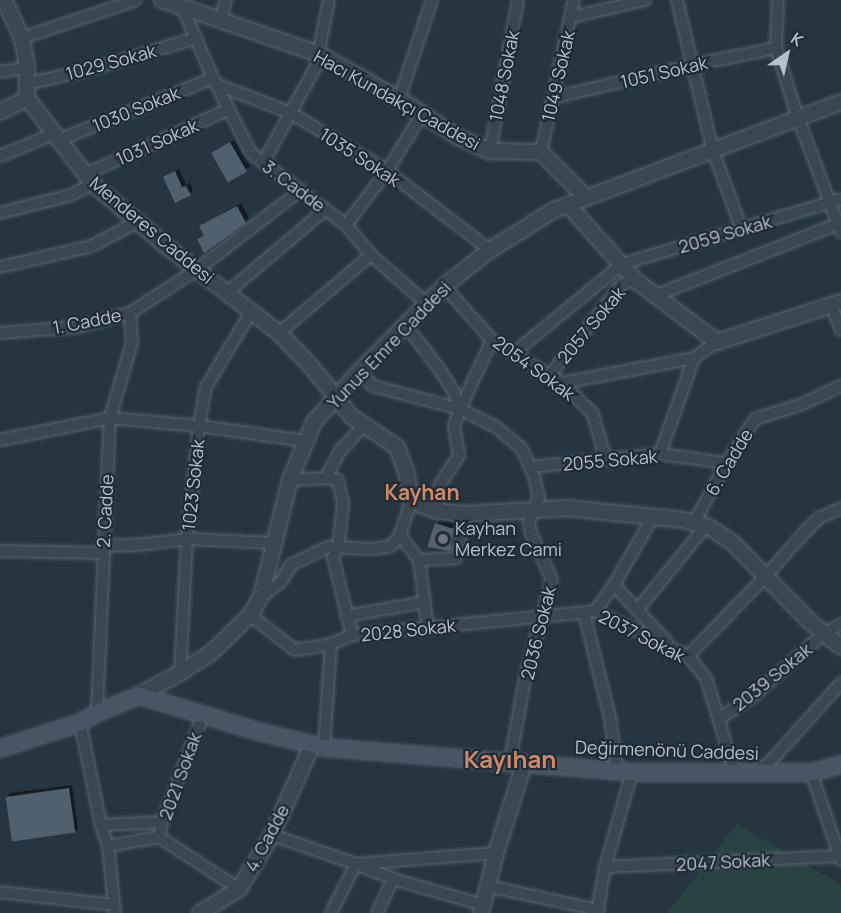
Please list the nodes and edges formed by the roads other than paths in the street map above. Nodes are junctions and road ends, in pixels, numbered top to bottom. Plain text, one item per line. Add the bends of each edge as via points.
1 (136, 0) edge
2 (162, 0) edge
3 (226, 0) edge
4 (329, 0) edge
5 (432, 0) edge
6 (518, 0) edge
7 (574, 0) edge
8 (645, 0) edge
9 (677, 0) edge
10 (778, 0) edge
11 (4, 8) edge
12 (183, 9) junction
13 (572, 17) junction
14 (220, 21) junction
15 (22, 38) junction
16 (196, 38) junction
17 (776, 48) junction
18 (319, 54) junction
19 (693, 65) junction
20 (27, 67) junction
21 (0, 72) edge
22 (215, 82) junction
23 (27, 91) junction
24 (552, 98) junction
25 (399, 99) junction
26 (841, 102) edge
27 (229, 109) junction
28 (0, 112) edge
29 (291, 113) junction
30 (422, 114) junction
31 (798, 118) junction
32 (56, 137) junction
33 (490, 151) junction
34 (713, 151) junction
35 (541, 152) junction
36 (0, 156) edge
37 (263, 163) junction
38 (387, 171) junction
39 (89, 179) junction
40 (301, 189) junction
41 (586, 198) junction
42 (841, 199) edge
43 (828, 204) junction
44 (569, 206) junction
45 (326, 209) junction
46 (0, 213) edge
47 (137, 222) junction
48 (346, 225) junction
49 (839, 228) edge
50 (742, 230) junction
51 (490, 250) junction
52 (371, 255) junction
53 (622, 264) junction
54 (0, 267) edge
55 (198, 269) junction
56 (635, 280) junction
57 (444, 286) junction
58 (228, 292) junction
59 (654, 296) junction
60 (426, 303) junction
61 (836, 303) edge
62 (252, 310) junction
63 (130, 312) junction
64 (405, 324) junction
65 (841, 330) edge
66 (0, 333) edge
67 (279, 333) junction
68 (492, 340) junction
69 (717, 342) junction
70 (515, 352) junction
71 (694, 358) junction
72 (359, 372) junction
73 (550, 375) junction
74 (562, 383) junction
75 (841, 386) edge
76 (337, 397) junction
77 (460, 409) junction
78 (110, 418) junction
79 (364, 425) junction
80 (199, 426) junction
81 (0, 440) edge
82 (306, 441) junction
83 (660, 454) junction
84 (606, 460) junction
85 (726, 464) junction
86 (531, 467) junction
87 (326, 477) junction
88 (290, 480) junction
89 (411, 501) junction
90 (841, 508) edge
91 (536, 509) junction
92 (437, 511) junction
93 (465, 513) junction
94 (651, 518) junction
95 (700, 525) junction
96 (400, 535) junction
97 (187, 539) junction
98 (276, 543) junction
99 (338, 547) junction
100 (103, 550) junction
101 (0, 551) edge
102 (419, 560) junction
103 (766, 576) junction
104 (614, 585) junction
105 (261, 597) junction
106 (425, 602) junction
107 (637, 610) junction
108 (589, 612) junction
109 (250, 615) junction
110 (543, 615) junction
111 (346, 616) junction
112 (841, 624) edge
113 (428, 628) junction
114 (823, 634) junction
115 (352, 635) junction
116 (331, 644) junction
117 (671, 647) junction
118 (841, 647) edge
119 (688, 656) junction
120 (180, 673) junction
121 (841, 683) edge
122 (139, 695) junction
123 (97, 712) junction
124 (203, 715) junction
125 (720, 718) junction
126 (80, 722) junction
127 (318, 746) junction
128 (0, 748) edge
129 (517, 763) junction
130 (841, 764) edge
131 (625, 771) junction
132 (811, 772) junction
133 (735, 773) junction
134 (752, 773) junction
135 (162, 822) junction
136 (102, 825) junction
137 (272, 835) junction
138 (159, 837) junction
139 (108, 846) junction
140 (496, 853) junction
141 (841, 858) edge
142 (356, 864) junction
143 (605, 867) junction
144 (393, 879) junction
145 (488, 886) junction
146 (239, 889) junction
147 (0, 892) edge
148 (114, 909) edge
149 (482, 909) edge
150 (598, 912) edge
151 (200, 913) edge
152 (331, 913) edge
153 (376, 913) edge

1 - 15 street
2 - 12 street, Hacı Kundakçı Caddesi
3 - 14 street
4 - 18 street
5 - 25 street
6 - 33 street, 1048 Sokak
7 - 13 street, 1049 Sokak
8 - 13 street
9 - 19 street
10 - 17 street
11 - 15 street
12 - 14 street, Hacı Kundakçı Caddesi
12 - 16 street, 3. Cadde
13 - 24 street, 1049 Sokak
14 - 18 street, Hacı Kundakçı Caddesi
15 - 20 street
16 - 22 street, 3. Cadde
16 - 23 street, 1029 Sokak
17 - 19 street, 1051 Sokak
17 - 31 street
18 - 25 street, Hacı Kundakçı Caddesi
18 - 29 street via 312,77
19 - 24 street, 1051 Sokak
19 - 34 street
20 - 21 street
20 - 23 street
22 - 27 street, 3. Cadde
22 - 29 street, 1035 Sokak
22 - 32 street, 1030 Sokak
23 - 28 street
23 - 32 street, Menderes Caddesi
24 - 35 street, 1049 Sokak
25 - 30 street, Hacı Kundakçı Caddesi
26 - 31 street, Yunus Emre Caddesi
27 - 37 street, 3. Cadde via 251,153
27 - 39 street, 1031 Sokak
29 - 37 street
29 - 38 street, 1035 Sokak
30 - 33 street, Hacı Kundakçı Caddesi
30 - 38 street
31 - 34 street, Yunus Emre Caddesi
31 - 43 street
32 - 36 street, 1030 Sokak
32 - 39 street, Menderes Caddesi
33 - 35 street, Hacı Kundakçı Caddesi
34 - 41 street, Yunus Emre Caddesi
34 - 50 street
35 - 41 street
37 - 40 street, 3. Cadde
38 - 48 street
38 - 51 street, 1035 Sokak
39 - 46 street, 1031 Sokak via 71,195
39 - 47 street, Menderes Caddesi
40 - 45 street, 3. Cadde
40 - 55 street, 1. Cadde
41 - 44 street, Yunus Emre Caddesi
42 - 43 street, 2059 Sokak
43 - 49 street
43 - 50 street, 2059 Sokak
44 - 51 street, Yunus Emre Caddesi via 554,210
44 - 53 street
45 - 48 street, 3. Cadde
45 - 58 street
47 - 54 street via 92,246
47 - 55 street, Menderes Caddesi
48 - 52 street, 3. Cadde
49 - 59 street, 2059 Sokak
50 - 53 street, 2059 Sokak
51 - 57 street, Yunus Emre Caddesi
52 - 60 street, 3. Cadde
52 - 67 street
53 - 56 street
53 - 70 street
55 - 58 street, Menderes Caddesi
55 - 63 street, 1. Cadde
56 - 59 street
56 - 73 street, 2057 Sokak via 621,285
57 - 60 street, Yunus Emre Caddesi
57 - 68 street, 2054 Sokak
58 - 62 street, Menderes Caddesi
59 - 69 street
60 - 64 street, Yunus Emre Caddesi
61 - 65 street
61 - 69 street
62 - 67 street, Menderes Caddesi
62 - 80 street, 1023 Sokak via 206,387
63 - 66 street, 1. Cadde via 77,327
63 - 78 street, 2. Cadde via 132,343
64 - 72 street, Yunus Emre Caddesi
64 - 77 street via 440,370
67 - 76 street, Menderes Caddesi
68 - 70 street, 2054 Sokak
68 - 77 street
69 - 71 street
70 - 73 street, 2054 Sokak
71 - 74 street
71 - 83 street
72 - 76 street, Yunus Emre Caddesi
72 - 77 street via 373,386
73 - 74 street, 2054 Sokak
74 - 84 street, 2054 Sokak via 593,414
75 - 85 street, 6. Cadde via 800,405 755,419
76 - 79 street, Menderes Caddesi via 352,417
76 - 82 street, Yunus Emre Caddesi via 314,422
77 - 86 street via 496,427 522,449
77 - 92 street via 454,426 459,455 439,486
78 - 80 street
78 - 81 street
78 - 100 street, 2. Cadde
79 - 87 street via 340,452
79 - 89 street, Menderes Caddesi via 397,447
80 - 82 street
80 - 97 street, 1023 Sokak
82 - 88 street, Yunus Emre Caddesi
83 - 84 street, 2055 Sokak
83 - 85 street, 2055 Sokak
84 - 86 street, 2055 Sokak
85 - 95 street, 6. Cadde
86 - 91 street, 2036 Sokak via 538,497
87 - 88 street
87 - 99 street via 338,480 343,504
88 - 98 street, Yunus Emre Caddesi
89 - 92 street
89 - 96 street
90 - 103 street via 819,518
91 - 93 street
91 - 94 street via 567,508
91 - 110 street, 2036 Sokak via 529,521 531,533 552,580
92 - 93 street
93 - 102 street via 456,558
94 - 95 street
94 - 104 street
95 - 103 street via 734,544
95 - 107 street, 6. Cadde
96 - 99 street via 391,546
96 - 102 street
97 - 98 street
97 - 100 street
97 - 120 street, 1023 Sokak
98 - 105 street, Yunus Emre Caddesi
99 - 105 street via 328,547 291,565 281,582
99 - 111 street via 333,557
100 - 101 street
100 - 123 street, 2. Cadde
102 - 106 street
103 - 114 street
103 - 119 street
104 - 107 street
104 - 108 street
105 - 109 street, Yunus Emre Caddesi
106 - 111 street
106 - 113 street
107 - 117 street
108 - 110 street, 2037 Sokak
108 - 117 street, 2037 Sokak
108 - 131 street
109 - 116 street, 2028 Sokak via 295,650
109 - 120 street, Yunus Emre Caddesi via 212,652
110 - 113 street, 2028 Sokak
110 - 129 street, 2036 Sokak via 526,673
111 - 115 street
112 - 114 street, 2039 Sokak
113 - 115 street, 2028 Sokak
114 - 118 street
114 - 125 street, 2039 Sokak via 760,691
115 - 116 street, 2028 Sokak
116 - 127 street
117 - 119 street, 2037 Sokak
119 - 125 street, 2037 Sokak via 706,678
120 - 122 street, Yunus Emre Caddesi
121 - 134 street via 769,763
122 - 123 main road
122 - 124 main road, Değirmenönü Caddesi
123 - 126 main road
124 - 127 main road, Değirmenönü Caddesi
124 - 135 street, 2021 Sokak
125 - 133 street, 2037 Sokak
126 - 128 main road
126 - 136 street
127 - 129 main road, Değirmenönü Caddesi
127 - 137 street, 4. Cadde
129 - 131 main road, Değirmenönü Caddesi
129 - 140 street
130 - 132 main road, Değirmenönü Caddesi
131 - 133 main road, Değirmenönü Caddesi
131 - 143 street
132 - 134 main road, Değirmenönü Caddesi
132 - 141 street
133 - 134 main road, Değirmenönü Caddesi
135 - 136 street
135 - 138 street, 2021 Sokak
136 - 139 street
137 - 142 street
137 - 146 street, 4. Cadde
138 - 139 street
138 - 146 street
139 - 148 street
140 - 142 street
140 - 145 street
141 - 143 street, 2047 Sokak
142 - 144 street
142 - 152 street
143 - 150 street
144 - 149 street
144 - 153 street
145 - 149 street
145 - 150 street
146 - 151 street, 4. Cadde
147 - 148 street

